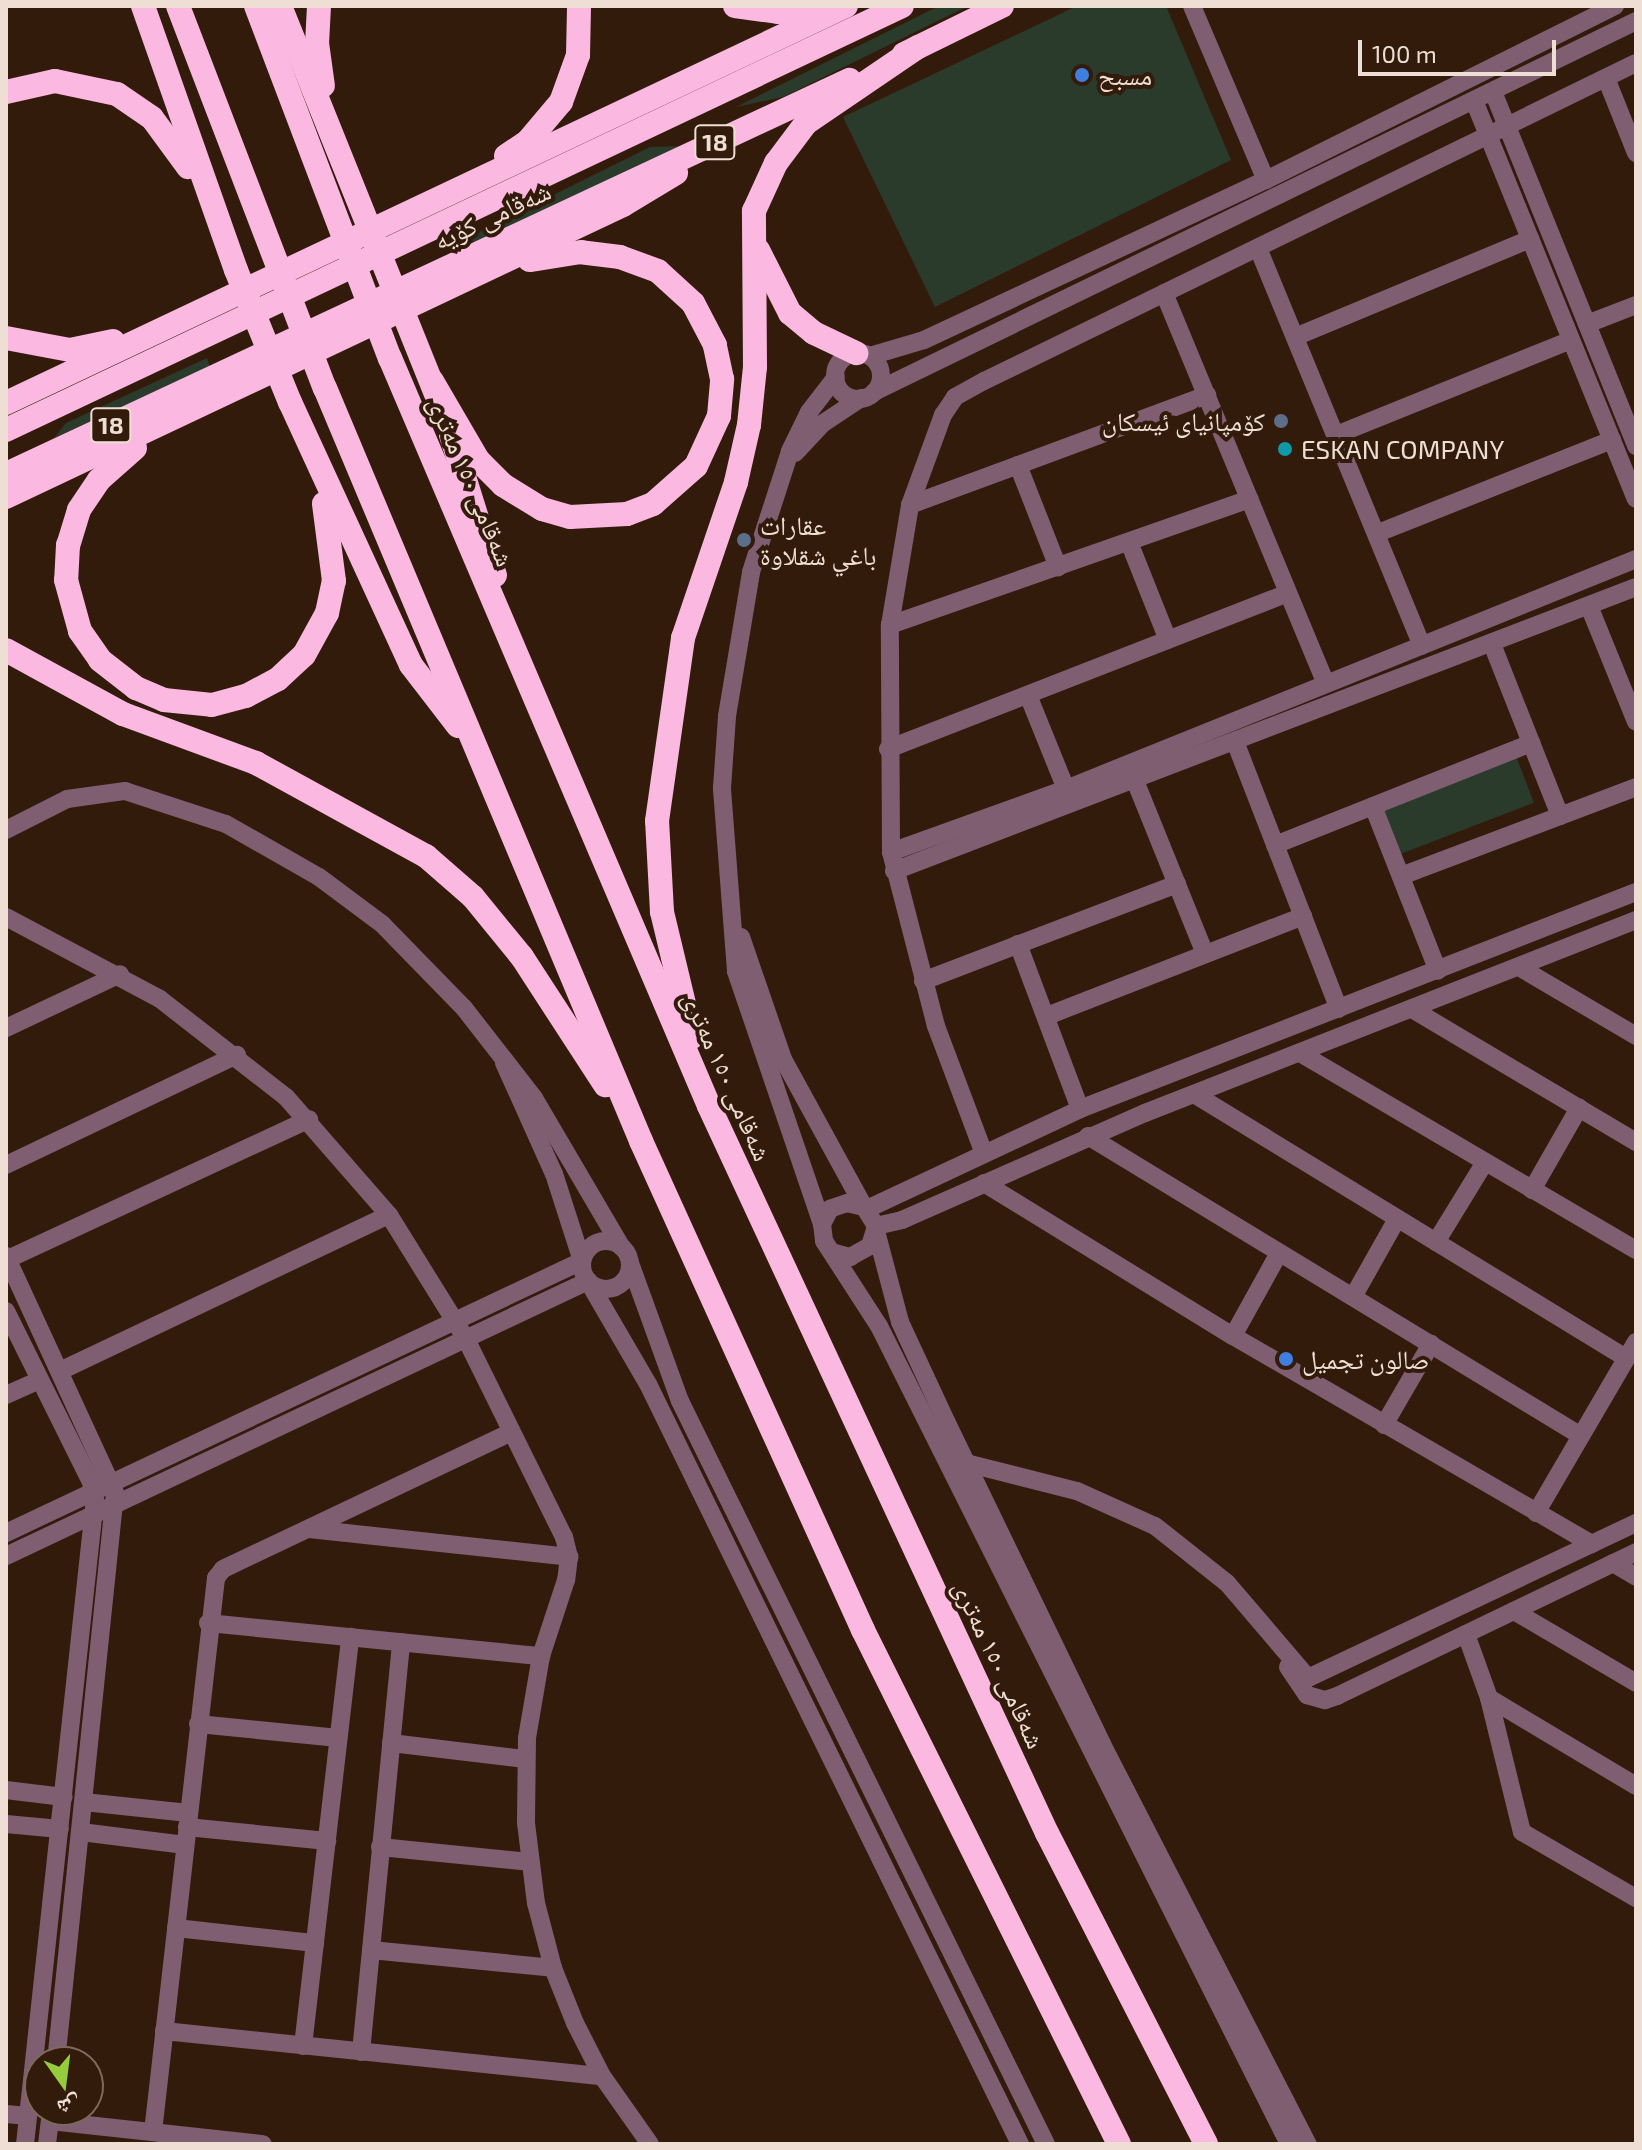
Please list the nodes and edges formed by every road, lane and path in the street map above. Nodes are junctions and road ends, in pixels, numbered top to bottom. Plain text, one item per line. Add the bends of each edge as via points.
1 (143, 6) edge
2 (178, 6) edge
3 (256, 6) edge
4 (280, 6) edge
5 (319, 6) edge
6 (579, 6) edge
7 (735, 6) edge
8 (820, 6) edge
9 (846, 6) edge
10 (902, 6) edge
11 (1002, 6) edge
12 (1192, 6) edge
13 (1615, 6) edge
14 (1636, 21) edge
15 (918, 47) junction
16 (1636, 63) edge
17 (1606, 78) junction
18 (6, 92) edge
19 (1494, 94) junction
20 (1475, 103) junction
21 (1508, 127) junction
22 (1488, 136) junction
23 (335, 139) junction
24 (712, 144) junction
25 (1636, 153) edge
26 (1266, 180) junction
27 (445, 196) junction
28 (211, 203) junction
29 (751, 232) junction
30 (1530, 239) junction
31 (1258, 248) junction
32 (471, 279) junction
33 (430, 287) junction
34 (1164, 293) junction
35 (1636, 305) edge
36 (187, 317) junction
37 (1587, 324) junction
38 (1295, 337) junction
39 (6, 338) edge
40 (1571, 340) junction
41 (863, 355) junction
42 (836, 377) junction
43 (432, 381) junction
44 (221, 385) junction
45 (868, 395) junction
46 (1207, 395) junction
47 (1627, 399) edge
48 (6, 403) edge
49 (196, 409) junction
50 (6, 430) edge
51 (1336, 435) junction
52 (1612, 440) junction
53 (1636, 446) edge
54 (315, 459) junction
55 (1018, 465) junction
56 (783, 472) junction
57 (6, 474) edge
58 (6, 497) edge
59 (1250, 499) junction
60 (1636, 499) edge
61 (910, 505) junction
62 (1378, 533) junction
63 (1129, 542) junction
64 (1636, 559) edge
65 (1058, 567) junction
66 (1636, 587) edge
67 (1288, 593) junction
68 (1589, 606) junction
69 (890, 625) junction
70 (1168, 640) junction
71 (1492, 644) junction
72 (1422, 645) junction
73 (6, 650) edge
74 (1326, 684) junction
75 (1028, 695) junction
76 (1634, 711) edge
77 (541, 714) junction
78 (472, 743) junction
79 (1531, 743) junction
80 (1236, 744) junction
81 (888, 749) junction
82 (1136, 783) junction
83 (1636, 787) edge
84 (1066, 789) junction
85 (1373, 806) junction
86 (1560, 816) junction
87 (6, 830) edge
88 (1275, 845) junction
89 (892, 861) junction
90 (1401, 876) junction
91 (1177, 884) junction
92 (1636, 892) edge
93 (731, 912) junction
94 (1303, 916) junction
95 (6, 917) edge
96 (1634, 923) edge
97 (1018, 944) junction
98 (1205, 954) junction
99 (1519, 967) junction
100 (1438, 971) junction
101 (120, 974) junction
102 (923, 981) junction
103 (1339, 1009) junction
104 (1412, 1009) junction
105 (1047, 1016) junction
106 (6, 1028) edge
107 (1636, 1036) edge
108 (1300, 1053) junction
109 (237, 1055) junction
110 (504, 1063) junction
111 (1194, 1094) junction
112 (709, 1106) junction
113 (1579, 1108) junction
114 (1080, 1109) junction
115 (309, 1119) junction
116 (1088, 1136) junction
117 (641, 1141) junction
118 (1636, 1142) edge
119 (983, 1151) junction
120 (1485, 1162) junction
121 (6, 1165) edge
122 (984, 1183) junction
123 (1532, 1190) junction
124 (389, 1215) junction
125 (870, 1218) junction
126 (1397, 1219) junction
127 (822, 1224) junction
128 (1436, 1242) junction
129 (621, 1246) junction
130 (1636, 1250) edge
131 (835, 1253) junction
132 (1279, 1253) junction
133 (7, 1258) edge
134 (582, 1261) junction
135 (630, 1263) junction
136 (588, 1281) junction
137 (1353, 1297) junction
138 (6, 1311) edge
139 (456, 1320) junction
140 (1233, 1336) junction
141 (466, 1339) junction
142 (1636, 1342) edge
143 (1431, 1344) junction
144 (1626, 1358) junction
145 (60, 1371) junction
146 (39, 1380) junction
147 (6, 1395) edge
148 (1384, 1425) junction
149 (511, 1432) junction
150 (1581, 1436) junction
151 (966, 1463) junction
152 (113, 1482) junction
153 (94, 1491) junction
154 (115, 1504) junction
155 (1536, 1513) junction
156 (94, 1516) junction
157 (1636, 1523) edge
158 (309, 1529) junction
159 (6, 1533) edge
160 (1592, 1544) junction
161 (1636, 1552) edge
162 (6, 1556) edge
163 (569, 1557) junction
164 (1613, 1563) junction
165 (1636, 1577) edge
166 (1514, 1611) junction
167 (1259, 1616) junction
168 (208, 1623) junction
169 (1466, 1634) junction
170 (350, 1637) junction
171 (401, 1642) junction
172 (541, 1656) junction
173 (1327, 1671) junction
174 (1636, 1683) edge
175 (1337, 1696) junction
176 (1489, 1698) junction
177 (198, 1724) junction
178 (338, 1738) junction
179 (391, 1743) junction
180 (526, 1759) junction
181 (1636, 1786) edge
182 (6, 1790) edge
183 (64, 1797) junction
184 (84, 1802) junction
185 (6, 1824) edge
186 (187, 1828) junction
187 (60, 1829) junction
188 (81, 1832) junction
189 (327, 1841) junction
190 (380, 1847) junction
191 (529, 1862) junction
192 (1636, 1898) edge
193 (176, 1928) junction
194 (315, 1943) junction
195 (371, 1950) junction
196 (553, 1968) junction
197 (164, 2031) junction
198 (36, 2046) edge
199 (58, 2046) edge
200 (303, 2046) junction
201 (361, 2052) junction
202 (602, 2076) junction
203 (104, 2124) edge
204 (153, 2132) junction
205 (263, 2144) edge
206 (650, 2144) edge
207 (1020, 2144) edge
208 (1046, 2144) edge
209 (1119, 2144) edge
210 (1206, 2144) edge
211 (1289, 2144) edge
212 (1308, 2144) edge

1 - 28 highway
2 - 78 highway via 325,388
3 - 77 highway, شەقامی ١٥٠ مەتری via 390,358
4 - 23 highway
5 - 23 highway via 318,62
6 - 27 highway via 578,55 561,102 528,141
7 - 8 highway via 778,12
9 - 27 highway
10 - 50 highway, شەقامی کۆیە / 18
11 - 15 highway, شەقامی کۆیە / 18
12 - 26 street
13 - 26 street
14 - 19 street
15 - 24 highway, شەقامی کۆیە / 18
15 - 29 highway via 798,131 764,184
16 - 17 street
17 - 21 street
17 - 25 street
18 - 28 highway via 55,81 117,94 152,118
19 - 20 street
19 - 21 street
20 - 22 street
20 - 45 street
21 - 22 street
21 - 37 street
22 - 30 street
22 - 31 street
23 - 43 highway
24 - 32 highway via 641,196
24 - 33 highway, شەقامی کۆیە / 18
26 - 41 street via 941,333
27 - 36 highway
28 - 54 highway
29 - 41 highway via 766,274 790,313 814,333
29 - 112 highway via 755,337 749,425 727,511 683,638 657,821 662,912
30 - 38 street
30 - 40 street
31 - 34 street
31 - 38 street
32 - 33 highway
32 - 43 highway via 541,257 581,252 620,257 658,271 693,303 715,345 722,398 714,433 696,466 653,504 598,519 570,517 517,495 490,473 468,446
33 - 44 highway, شەقامی کۆیە / 18
34 - 46 street
34 - 61 street via 955,397
35 - 37 street
36 - 39 highway via 70,350
36 - 48 highway
37 - 47 street
38 - 51 street
40 - 51 street
40 - 52 street
41 - 42 street via 839,364
41 - 45 street via 881,376
42 - 45 street via 847,395
42 - 56 street via 804,421
43 - 77 highway
44 - 49 highway
44 - 57 highway, شەقامی کۆیە / 18
45 - 56 street via 811,435
46 - 55 street
46 - 59 street
47 - 53 street
49 - 54 highway via 111,466 88,494 68,545 66,580 80,631 111,671 149,695 194,705 246,696 291,668 313,642 329,605 334,565
49 - 58 highway
51 - 62 street
52 - 60 street
52 - 62 street
54 - 78 highway via 418,678
55 - 61 street
55 - 65 street
56 - 93 street via 751,572 727,716 723,802
59 - 63 street
59 - 67 street
61 - 69 street
62 - 72 street
63 - 65 street
63 - 70 street
64 - 72 street
65 - 69 street
66 - 68 street
67 - 70 street
67 - 74 street
68 - 71 street
68 - 76 street
69 - 81 street
70 - 75 street
71 - 79 street
71 - 80 street
72 - 74 street
73 - 117 highway via 123,714 256,763 426,856 473,897 522,957
74 - 84 street
75 - 81 street
75 - 84 street
77 - 112 highway, شەقامی ١٥٠ مەتری
78 - 117 highway
79 - 85 street
79 - 86 street
80 - 82 street
80 - 88 street
81 - 89 street
82 - 89 street
82 - 91 street
83 - 86 street
84 - 89 street
85 - 88 street
85 - 90 street
86 - 90 street
87 - 110 street via 67,799 105,790 144,794 226,824 319,877 382,924 439,978
88 - 94 street
89 - 102 street
90 - 100 street
91 - 97 street
91 - 98 street
92 - 100 street
93 - 125 street via 783,1059
93 - 127 street via 743,1000
94 - 98 street
94 - 103 street
95 - 101 street
96 - 99 street
97 - 102 street
97 - 105 street
98 - 105 street
99 - 104 street
99 - 107 street
100 - 103 street
101 - 106 street
101 - 109 street
102 - 119 street
103 - 114 street
104 - 108 street
104 - 113 street
105 - 114 street
108 - 111 street
108 - 120 street
109 - 115 street
109 - 121 street
110 - 129 street via 543,1111
110 - 134 street via 550,1165
111 - 116 street
111 - 126 street
112 - 210 highway, شەقامی ١٥٠ مەتری via 1047,1833
113 - 118 street
113 - 123 street
114 - 119 street
115 - 124 street
115 - 133 street
116 - 122 street
116 - 132 street
117 - 209 highway via 863,1630
119 - 125 street
120 - 123 street
120 - 128 street
122 - 125 street via 902,1220
122 - 140 street
123 - 130 street
124 - 139 street
124 - 145 street
125 - 127 street via 838,1204
125 - 131 street via 870,1246 858,1255
125 - 151 street via 900,1322
126 - 128 street
126 - 137 street
127 - 131 street via 824,1241
128 - 144 street
129 - 134 street via 601,1242
129 - 135 street
131 - 211 street via 879,1326
132 - 137 street
132 - 140 street
133 - 145 street
134 - 136 street
134 - 139 street
135 - 136 street via 627,1277 616,1287 601,1289
135 - 208 street via 680,1401
136 - 141 street
136 - 207 street via 648,1384
137 - 143 street
138 - 146 street
139 - 141 street
139 - 152 street
140 - 148 street
141 - 149 street
141 - 154 street
142 - 144 street
143 - 148 street
143 - 150 street
144 - 150 street
145 - 152 street
146 - 147 street
146 - 153 street
148 - 155 street
149 - 158 street
149 - 163 street
150 - 155 street
151 - 167 street via 1077,1491 1155,1526 1191,1550
151 - 212 street via 1102,1744
152 - 153 street
152 - 154 street
153 - 156 street
153 - 159 street
154 - 156 street
154 - 184 street
155 - 160 street
156 - 162 street
156 - 183 street
157 - 160 street
158 - 163 street
158 - 168 street via 219,1573
160 - 173 street
161 - 164 street
163 - 172 street
164 - 165 street
164 - 166 street
166 - 169 street
166 - 174 street
167 - 173 street via 1301,1673 1315,1677
167 - 175 street via 1301,1689 1314,1699
168 - 170 street
168 - 177 street
169 - 175 street
169 - 176 street
170 - 171 street
170 - 178 street
171 - 172 street
171 - 179 street
172 - 180 street
173 - 175 street
176 - 181 street
176 - 192 street via 1522,1832
177 - 178 street
177 - 186 street
178 - 189 street
179 - 180 street
179 - 190 street
180 - 191 street
182 - 183 street
183 - 187 street
184 - 186 street
184 - 188 street
185 - 187 street
186 - 188 street
186 - 189 street
186 - 193 street
187 - 198 street
188 - 199 street
189 - 194 street
190 - 191 street
190 - 195 street
191 - 196 street
193 - 194 street
193 - 197 street
194 - 200 street
195 - 196 street
195 - 201 street
196 - 202 street
197 - 200 street
197 - 204 street
200 - 201 street
201 - 202 street
202 - 206 street
203 - 204 street
204 - 205 street

